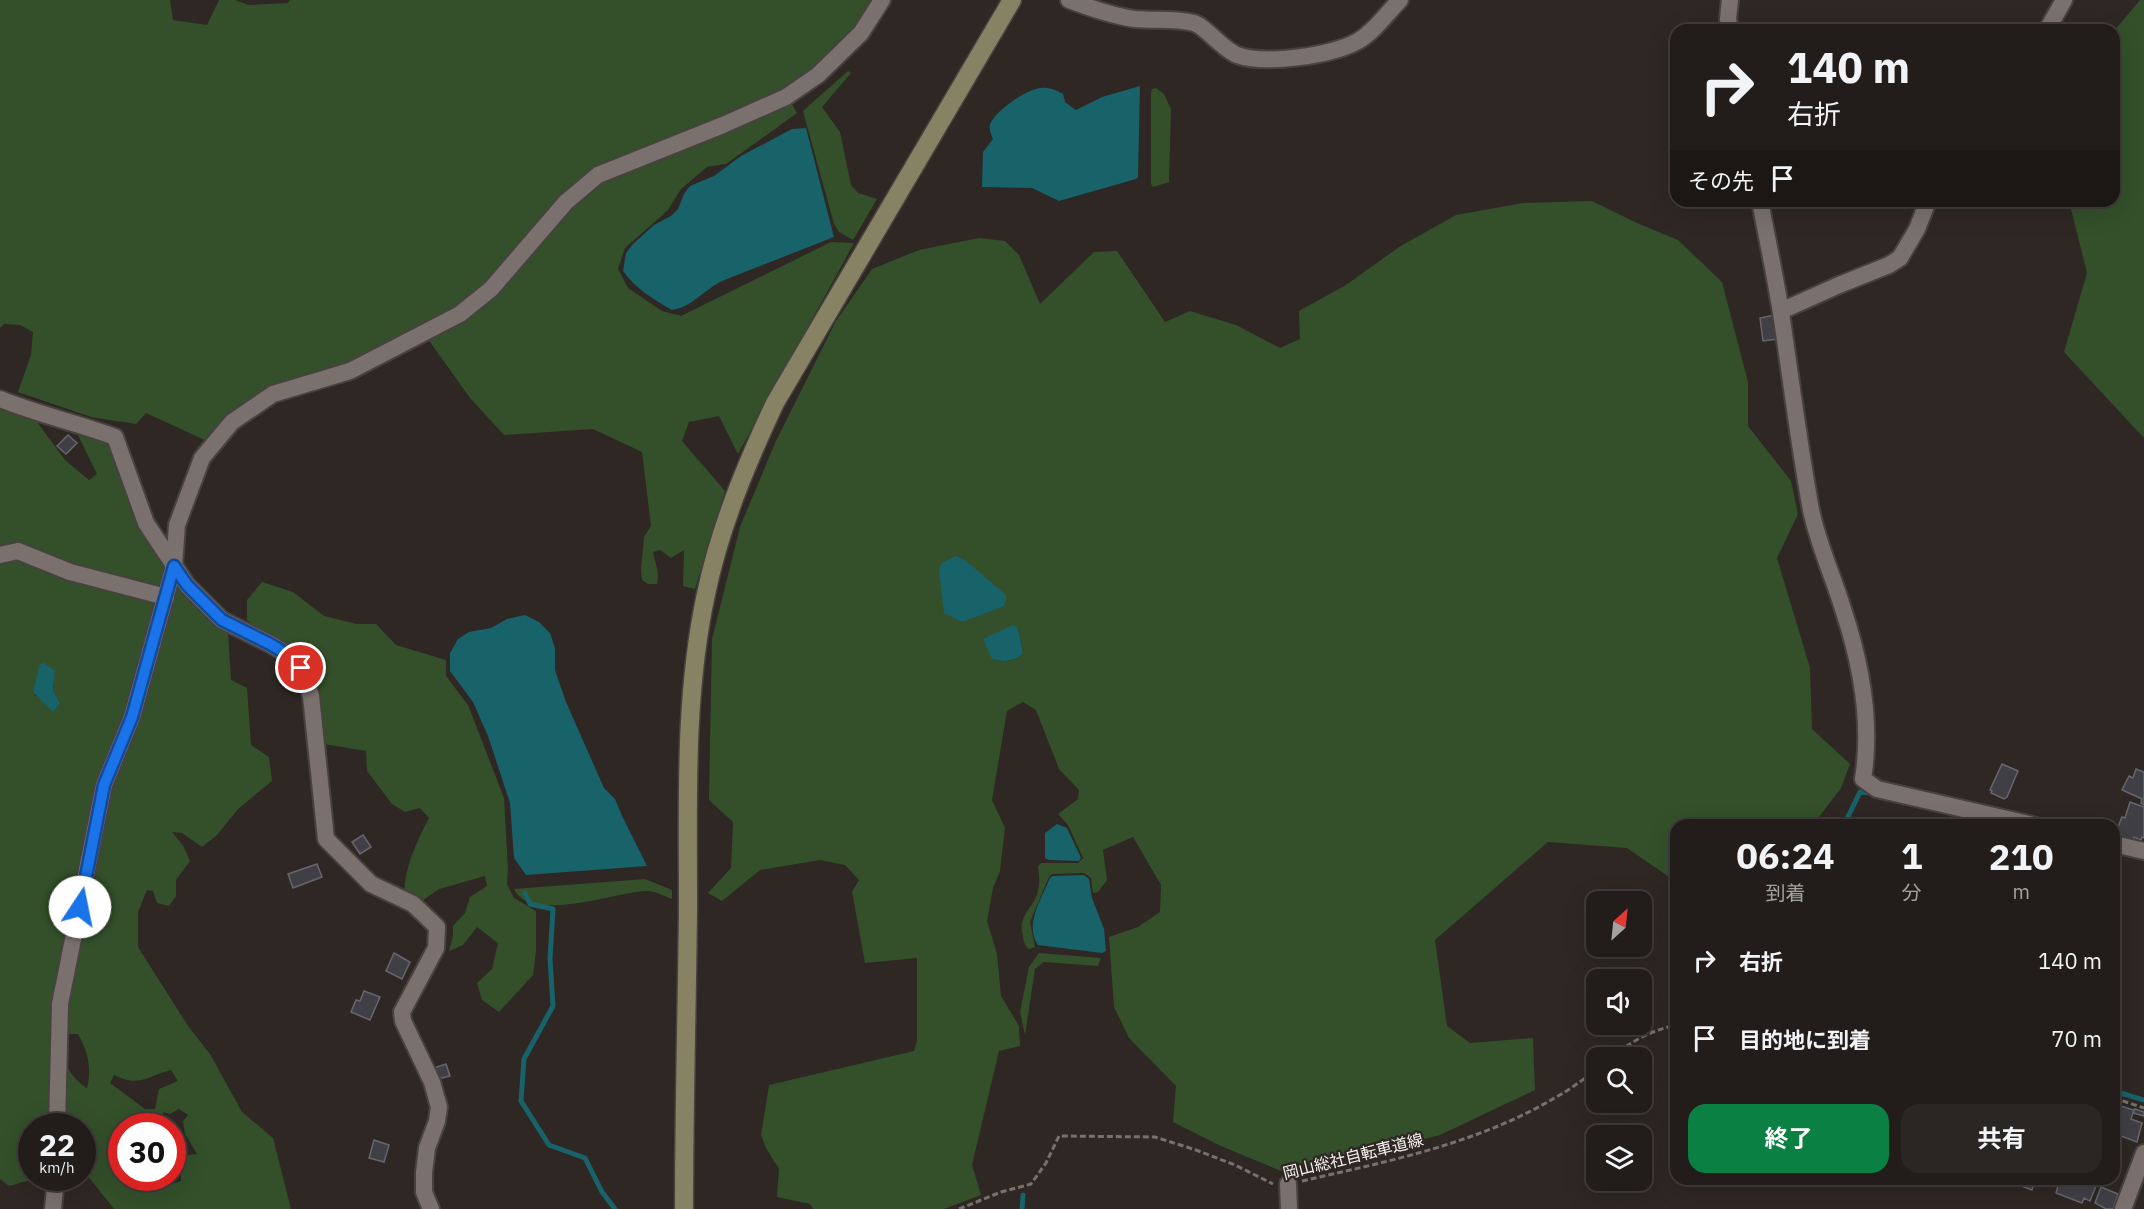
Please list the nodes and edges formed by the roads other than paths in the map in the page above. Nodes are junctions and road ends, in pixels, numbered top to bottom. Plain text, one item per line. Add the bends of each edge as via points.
1 (882, 0) edge
2 (1012, 0) edge
3 (1069, 0) edge
4 (1400, 0) edge
5 (1730, 0) edge
6 (2064, 0) edge
7 (1729, 24) edge
8 (2050, 24) edge
9 (1761, 207) edge
10 (1925, 207) edge
11 (1780, 311) junction
12 (0, 399) edge
13 (0, 555) edge
14 (174, 566) junction
15 (166, 597) junction
16 (2007, 819) edge
17 (2120, 845) edge
18 (2144, 851) edge
19 (57, 1113) edge
20 (2144, 1153) edge
21 (1288, 1184) road end
22 (55, 1191) edge
23 (53, 1209) edge
24 (431, 1209) edge
25 (684, 1209) edge
26 (1289, 1209) edge
27 (2123, 1209) edge

1 - 14 street via 861,33 818,75 786,97 598,175 566,202 490,289 460,314 350,371 273,394 232,422 202,458 177,525
2 - 25 street via 776,403 750,458 716,553 693,672
3 - 4 street via 1135,19 1176,19 1198,24 1235,54 1275,59 1320,54 1358,41
5 - 7 street
6 - 8 street
9 - 11 street
10 - 11 street via 1900,258
11 - 16 street via 1812,511 1859,669 1867,719 1863,779 1877,789
12 - 14 street via 115,437 146,523
13 - 15 street via 18,551 70,573
14 - 15 street
14 - 24 street via 222,620 292,657 301,668 311,696 326,839 371,884 413,904 437,927 436,948 402,1012 439,1107 423,1173 424,1192
15 - 19 street via 132,717 104,785 60,1004
17 - 18 street
20 - 27 street
21 - 26 street
22 - 23 street

